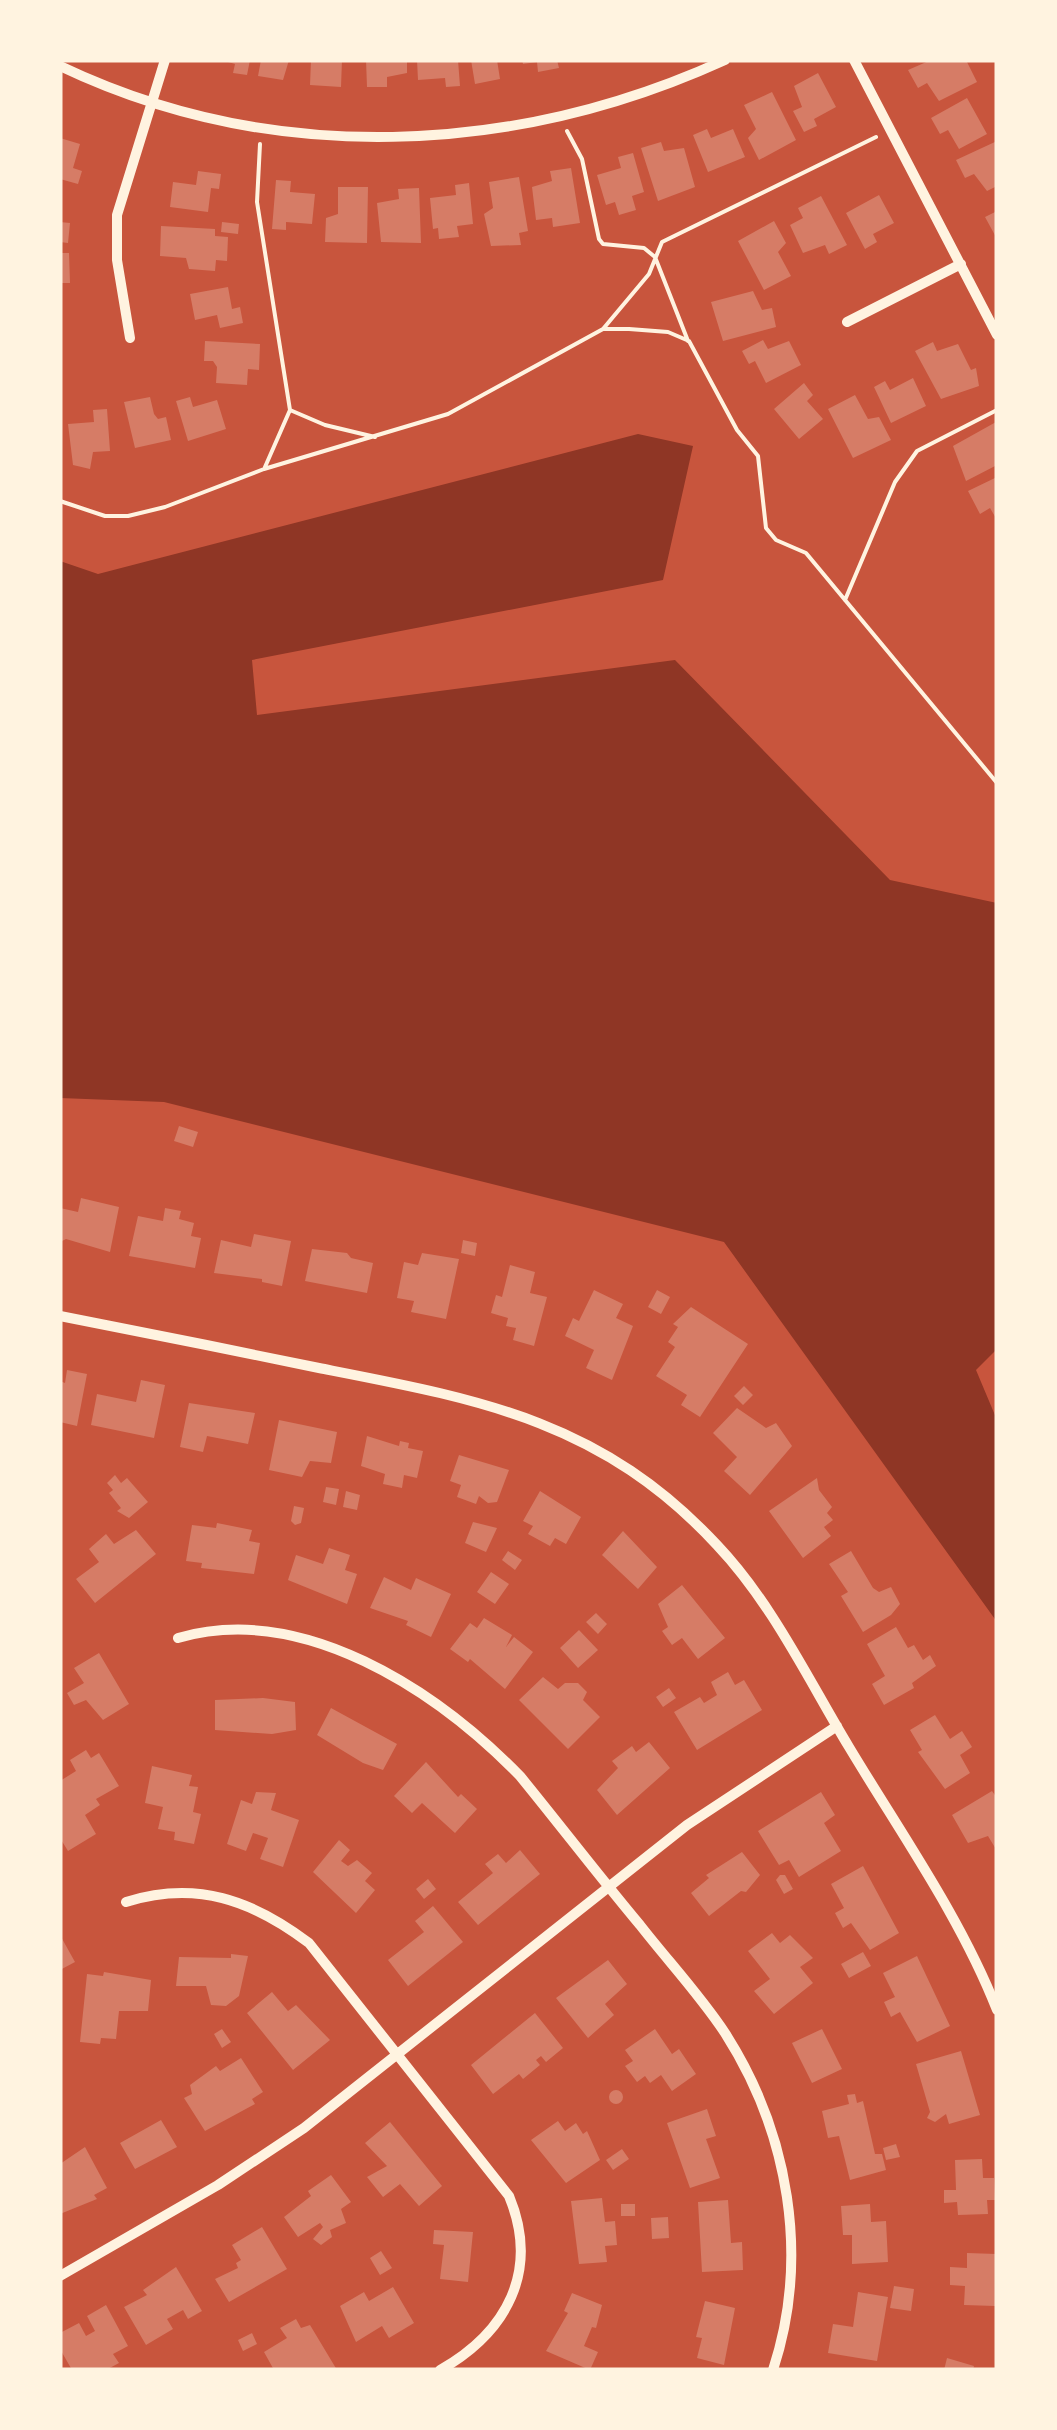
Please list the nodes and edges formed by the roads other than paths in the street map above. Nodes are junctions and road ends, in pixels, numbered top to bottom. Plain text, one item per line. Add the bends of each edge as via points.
1 (165, 60) edge
2 (725, 60) edge
3 (854, 60) edge
4 (60, 66) edge
5 (152, 102) junction
6 (961, 264) junction
7 (847, 322) dead end
8 (997, 335) edge
9 (130, 338) dead end
10 (60, 1316) edge
11 (178, 1638) dead end
12 (836, 1726) junction
13 (610, 1887) junction
14 (126, 1902) dead end
15 (997, 2010) edge
16 (400, 2055) junction
17 (60, 2276) edge
18 (440, 2370) edge
19 (772, 2370) edge

1 - 5 street
2 - 5 street via 632,99 460,134 379,139 261,129
3 - 6 street
4 - 5 street
5 - 9 street via 117,215
6 - 7 street
6 - 8 street
10 - 12 street via 451,1394 520,1413 589,1444 663,1494 720,1547 772,1618
11 - 13 street via 226,1629 287,1635 415,1690 487,1742
12 - 13 street via 687,1826
12 - 15 street via 946,1909
13 - 16 street
13 - 19 street via 724,2031 780,2157 790,2212 790,2296
14 - 16 street via 168,1890 253,1906 309,1943
16 - 17 street via 218,2185
16 - 18 street via 502,2185 521,2233 521,2271 508,2309 488,2336

